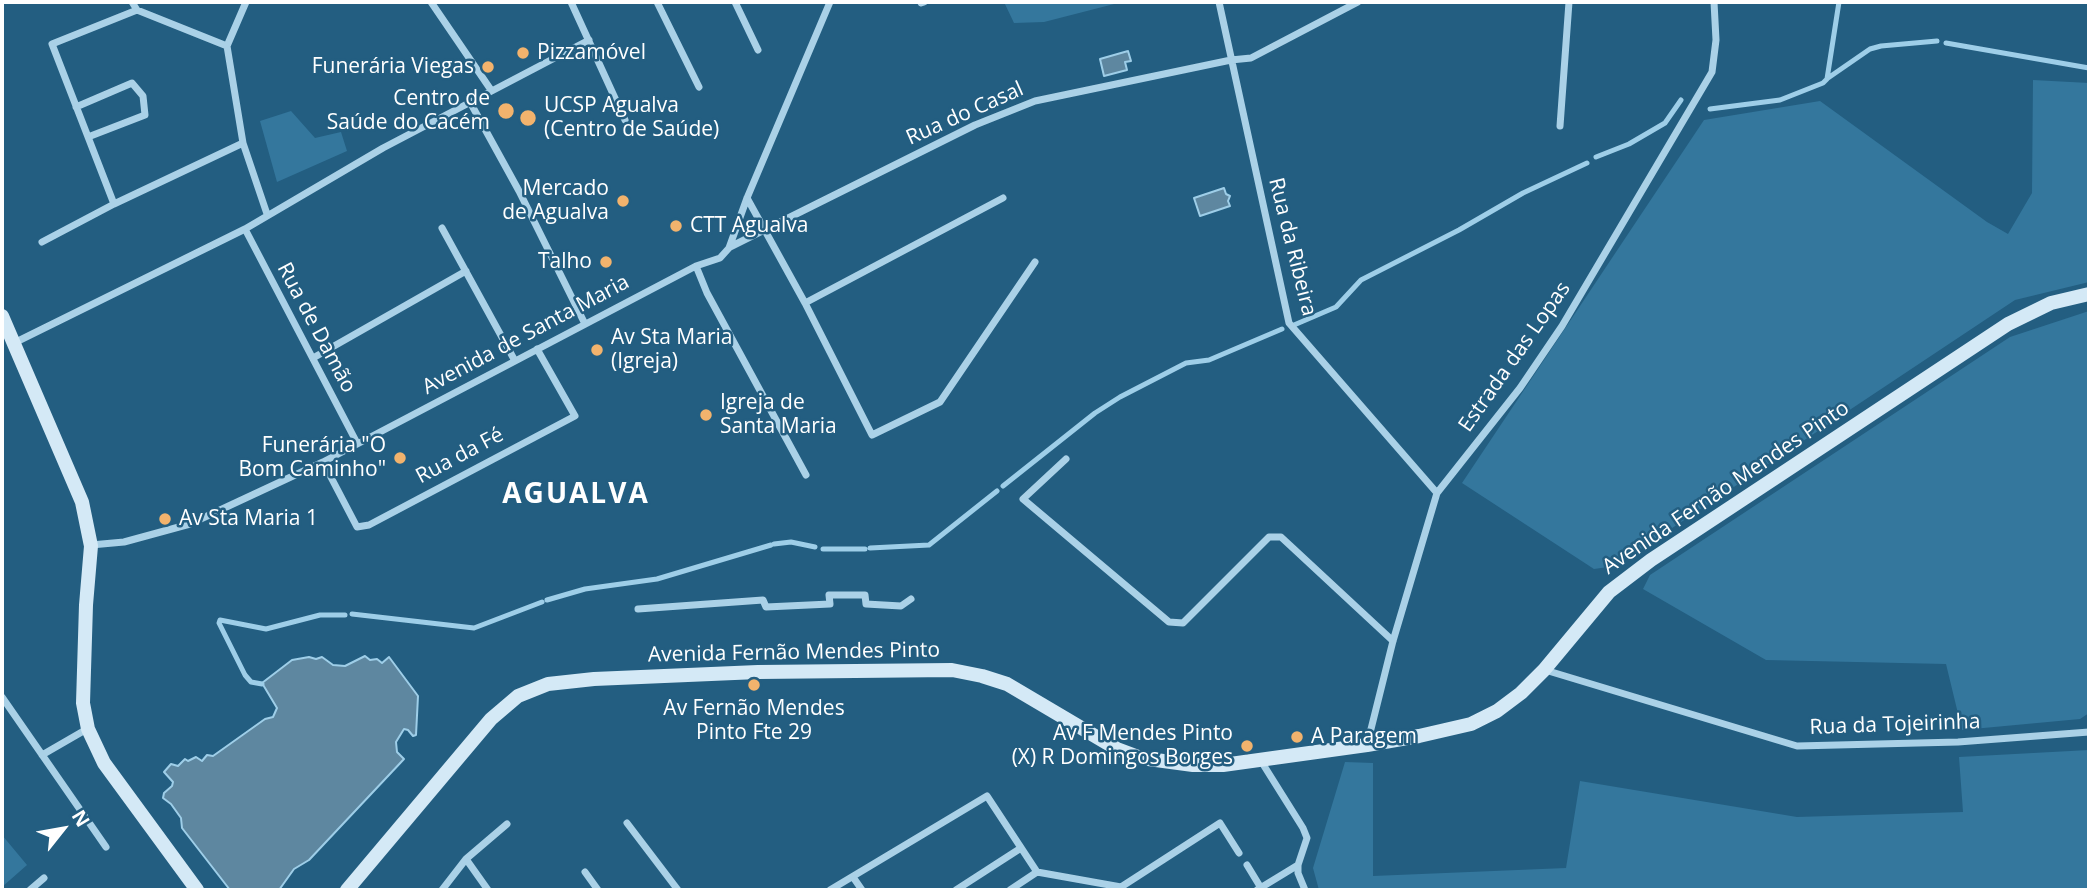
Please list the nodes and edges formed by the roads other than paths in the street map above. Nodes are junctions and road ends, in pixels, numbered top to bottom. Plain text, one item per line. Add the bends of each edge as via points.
1 (132, 2) edge
2 (246, 2) edge
3 (431, 2) edge
4 (571, 2) edge
5 (657, 2) edge
6 (734, 2) edge
7 (830, 2) edge
8 (1219, 2) edge
9 (1358, 2) edge
10 (1569, 2) edge
11 (1714, 2) edge
12 (137, 9) junction
13 (589, 40) junction
14 (227, 46) junction
15 (758, 50) dead end
16 (1231, 60) junction
17 (699, 87) dead end
18 (491, 90) junction
19 (470, 102) junction
20 (76, 107) junction
21 (625, 121) dead end
22 (1560, 126) dead end
23 (88, 137) junction
24 (243, 143) junction
25 (747, 198) junction
26 (1003, 198) dead end
27 (114, 204) junction
28 (267, 214) junction
29 (442, 228) dead end
30 (245, 229) junction
31 (765, 230) junction
32 (42, 242) dead end
33 (729, 248) junction
34 (1035, 262) dead end
35 (695, 266) junction
36 (466, 271) junction
37 (2089, 294) edge
38 (805, 303) junction
39 (2, 316) edge
40 (585, 324) junction
41 (13, 343) junction
42 (537, 349) junction
43 (313, 358) junction
44 (515, 361) junction
45 (357, 443) junction
46 (1066, 459) dead end
47 (323, 463) junction
48 (806, 475) dead end
49 (1437, 493) junction
50 (91, 545) junction
51 (911, 600) dead end
52 (638, 609) dead end
53 (1393, 641) junction
54 (1544, 670) junction
55 (2, 696) edge
56 (88, 729) junction
57 (2089, 732) edge
58 (1367, 745) junction
59 (42, 755) junction
60 (1261, 760) junction
61 (627, 823) dead end
62 (507, 824) dead end
63 (106, 848) dead end
64 (1021, 848) junction
65 (1239, 853) dead end
66 (466, 859) junction
67 (1247, 865) dead end
68 (1298, 865) junction
69 (585, 872) dead end
70 (1037, 872) junction
71 (853, 877) junction
72 (44, 878) dead end
73 (1259, 889) edge
74 (30, 890) edge
75 (197, 890) edge
76 (346, 890) edge
77 (442, 890) edge
78 (488, 890) edge
79 (598, 890) edge
80 (678, 890) edge
81 (830, 890) edge
82 (862, 890) edge
83 (956, 890) edge
84 (1010, 890) edge
85 (1305, 890) edge

1 - 12 street
2 - 14 street
3 - 18 street
4 - 13 street
5 - 17 street
6 - 15 street
7 - 25 street
8 - 16 street, Rua da Ribeira
9 - 16 street, Rua do Casal via 1251,58
10 - 22 street
11 - 49 street, Estrada das Lopas via 1713,72 1562,326 1520,388
12 - 14 street
12 - 20 street via 52,44
13 - 18 street
13 - 21 street
14 - 24 street
16 - 31 street, Rua do Casal via 1035,101 975,125
16 - 49 street, Rua da Ribeira via 1289,323
18 - 19 street
19 - 28 street
19 - 40 street
20 - 23 street
20 - 23 street via 132,83 143,96 145,115
23 - 27 street
24 - 27 street
24 - 28 street
25 - 31 street
25 - 33 street
26 - 38 street
27 - 32 street
28 - 30 street
29 - 36 street
30 - 41 street
30 - 43 street, Rua de Damão
31 - 33 street, Rua do Casal
31 - 38 street
33 - 35 street, Avenida de Santa Maria via 720,258
34 - 38 street via 940,402 872,435
35 - 40 street, Avenida de Santa Maria
35 - 48 street
36 - 43 street
36 - 44 street
37 - 54 main road, Avenida Fernão Mendes Pinto via 2051,303 2008,324 1651,560 1609,592
39 - 41 main road
40 - 42 street, Avenida de Santa Maria
41 - 50 main road via 76,484
42 - 44 street, Avenida de Santa Maria
42 - 47 street, Rua da Fé via 575,416 369,525 357,527
43 - 45 street, Rua de Damão
44 - 45 street, Avenida de Santa Maria
45 - 47 street, Avenida de Santa Maria
46 - 53 street via 1023,499 1169,622 1183,623 1269,537 1281,537
47 - 50 street, Avenida de Santa Maria via 190,524 124,542
49 - 53 street, Estrada das Lopas
50 - 56 main road via 83,703
51 - 52 street via 901,606 866,604 864,595 830,595 830,604 766,607 763,600
53 - 58 street, Estrada das Lopas
54 - 57 street, Rua da Tojeirinha via 1797,746 1958,743
54 - 58 main road, Avenida Fernão Mendes Pinto via 1497,711 1471,724
55 - 59 street
56 - 59 street
56 - 75 main road via 104,763
58 - 60 main road, Avenida Fernão Mendes Pinto
59 - 63 street
60 - 68 street via 1307,838
60 - 76 main road, Avenida Fernão Mendes Pinto via 1193,765 1141,758 1117,749 1007,684 952,670 758,672 548,684 518,696 491,719
61 - 80 street
62 - 66 street
64 - 70 street
64 - 71 street via 987,796
64 - 83 street
65 - 70 street via 1220,823 1121,887
66 - 77 street
66 - 78 street
67 - 73 street
68 - 73 street
68 - 85 street
69 - 79 street
70 - 84 street
71 - 81 street
71 - 82 street
72 - 74 street

